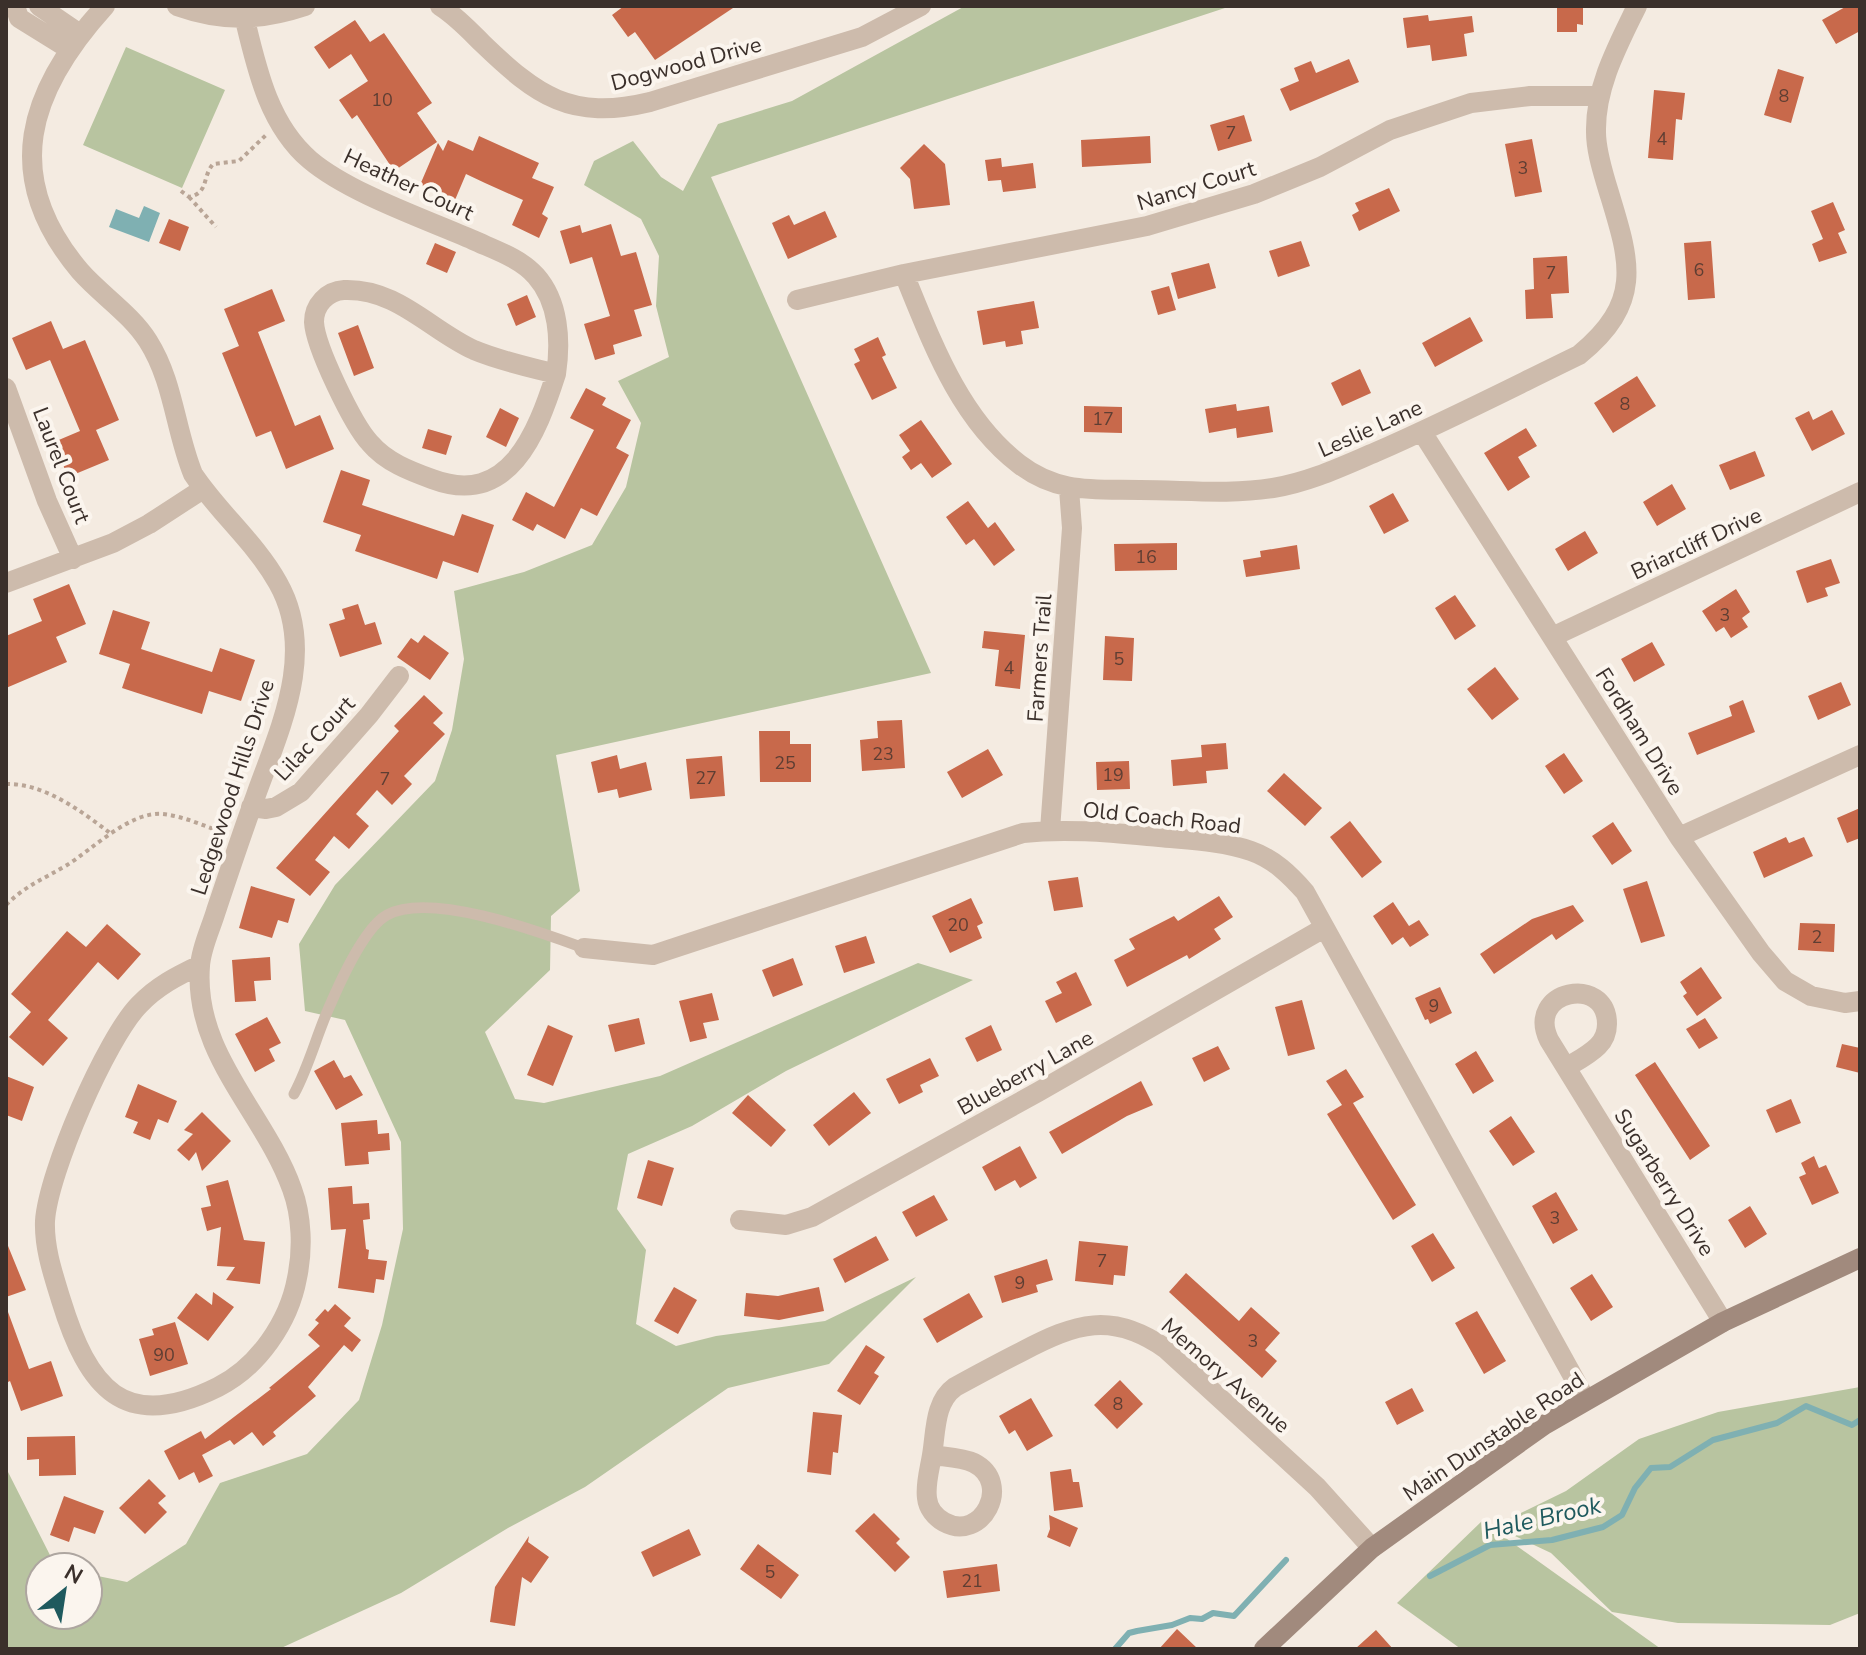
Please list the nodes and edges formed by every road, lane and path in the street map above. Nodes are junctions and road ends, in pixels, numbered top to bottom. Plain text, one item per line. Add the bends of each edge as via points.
1 (14, 6) edge
2 (39, 6) edge
3 (105, 6) edge
4 (177, 6) edge
5 (305, 6) edge
6 (440, 6) edge
7 (921, 6) edge
8 (1637, 6) edge
9 (6, 16) edge
10 (245, 20) junction
11 (74, 42) junction
12 (1599, 96) junction
13 (266, 135) dead end
14 (181, 191) dead end
15 (189, 197) junction
16 (216, 227) dead end
17 (904, 274) junction
18 (797, 300) dead end
19 (556, 374) junction
20 (6, 388) edge
21 (1422, 432) junction
22 (203, 489) junction
23 (1069, 489) junction
24 (1860, 492) edge
25 (73, 559) junction
26 (6, 583) edge
27 (1552, 637) junction
28 (399, 676) dead end
29 (1860, 755) edge
30 (6, 784) edge
31 (251, 807) junction
32 (1050, 830) junction
33 (110, 833) junction
34 (240, 837) junction
35 (1679, 837) junction
36 (6, 905) edge
37 (1324, 928) junction
38 (584, 948) joint
39 (200, 965) junction
40 (1860, 1001) edge
41 (1567, 1067) dead end
42 (294, 1094) dead end
43 (740, 1220) dead end
44 (1860, 1258) edge
45 (1723, 1322) junction
46 (1586, 1400) junction
47 (932, 1455) dead end
48 (1372, 1548) junction
49 (1264, 1649) edge

1 - 9 street
1 - 11 street via 19,18
2 - 11 street
3 - 11 street, Ledgewood Hills Drive
4 - 10 street
5 - 10 street
6 - 7 street, Dogwood Drive via 532,88 568,104 603,109 650,102 839,45
8 - 12 street, Leslie Lane
10 - 19 street, Heather Court via 274,113 309,159 360,189 512,259 536,276 558,328
11 - 22 street, Ledgewood Hills Drive via 38,109 31,153 34,191 64,250 151,345 172,397 185,456
12 - 17 street, Nancy Court via 1471,103 1390,130 1320,167 1239,199 1147,226
12 - 21 street, Leslie Lane via 1596,133 1601,164 1628,267 1617,314 1579,355
13 - 15 path via 239,161 213,164 204,190
14 - 15 path
15 - 16 path
17 - 18 street, Nancy Court
17 - 23 street, Leslie Lane via 954,388 986,430 1017,463
19 - 19 street, Heather Court via 475,350 383,296 340,290 318,305 314,318 327,360 368,442 393,462 460,487 487,483 509,468 538,422
20 - 25 street, Laurel Court
21 - 23 street, Leslie Lane via 1316,478 1276,488
21 - 27 street, Fordham Drive
22 - 25 street, Laurel Court via 149,524
22 - 31 street, Ledgewood Hills Drive via 278,582 294,634 296,658 287,705
23 - 32 street, Farmers Trail via 1072,528
24 - 27 street, Briarcliff Drive
25 - 26 street, Laurel Court
27 - 35 street, Fordham Drive
28 - 31 street, Lilac Court via 301,792 276,807
29 - 35 street
30 - 33 path via 38,788
31 - 34 street, Ledgewood Hills Drive
32 - 37 street, Old Coach Road via 1191,840 1252,851 1290,875
32 - 38 street, Old Coach Road via 1023,833 653,955
33 - 34 path via 163,814
33 - 36 path
34 - 39 street, Ledgewood Hills Drive
35 - 40 street, Fordham Drive via 1785,981 1811,996
37 - 43 street, Blueberry Lane via 812,1217 786,1225
37 - 46 street, Old Coach Road
38 - 42 lane via 474,914 411,907 386,916 366,937 331,1003
39 - 39 street, Ledgewood Hills Drive via 153,991 121,1027 72,1133 45,1220 50,1265 81,1356 107,1391 147,1406 169,1406 200,1396 250,1366 267,1345 297,1281 300,1233 292,1188 214,1049
41 - 45 street, Sugarberry Drive
44 - 45 main road, Main Dunstable Road
45 - 46 main road, Main Dunstable Road
46 - 48 main road, Main Dunstable Road
47 - 48 street, Memory Avenue via 942,1402 955,1387 1054,1335 1111,1324 1141,1333 1166,1349 1317,1487
48 - 49 main road, Main Dunstable Road

